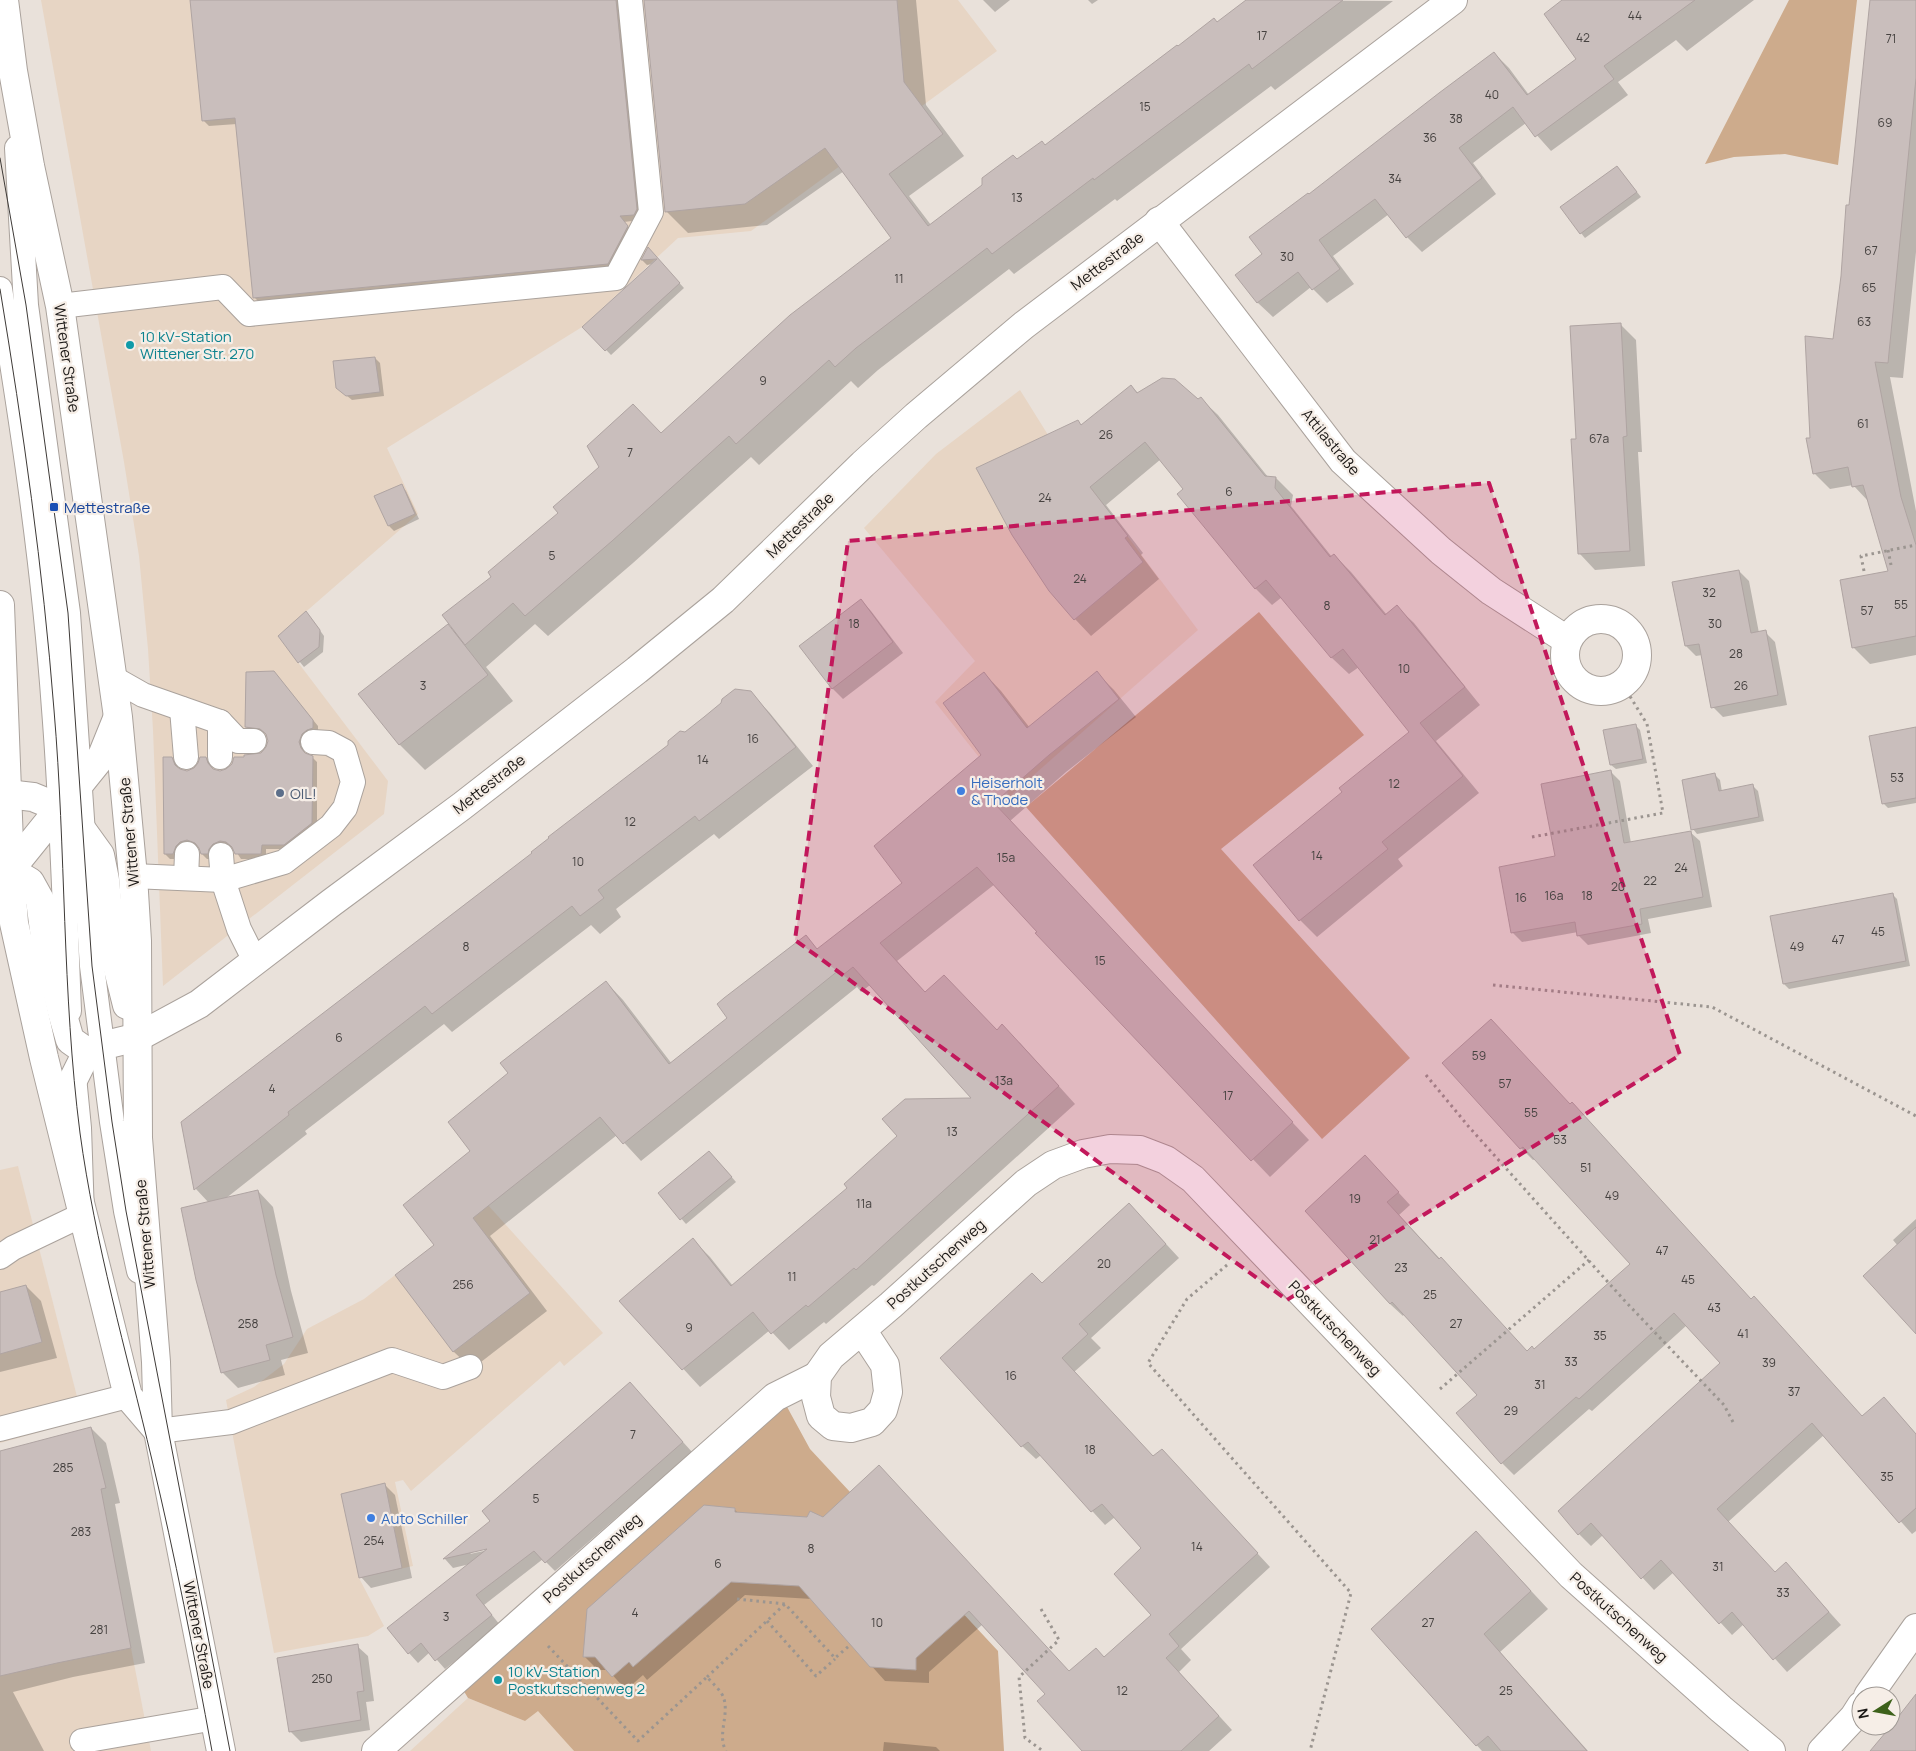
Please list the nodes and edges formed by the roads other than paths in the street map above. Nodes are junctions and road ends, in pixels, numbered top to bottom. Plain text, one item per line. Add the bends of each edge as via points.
1 (4, 0) edge
2 (630, 0) edge
3 (1453, 0) edge
4 (13, 71) junction
5 (1159, 221) junction
6 (0, 289) edge
7 (60, 306) junction
8 (0, 605) edge
9 (1567, 640) junction
10 (113, 678) junction
11 (182, 708) junction
12 (118, 717) junction
13 (220, 722) junction
14 (254, 742) dead end
15 (313, 742) dead end
16 (186, 757) dead end
17 (220, 757) dead end
18 (79, 784) junction
19 (3, 795) edge
20 (60, 808) junction
21 (82, 830) junction
22 (187, 854) dead end
23 (221, 854) dead end
24 (5, 871) edge
25 (134, 876) junction
26 (186, 878) junction
27 (223, 880) junction
28 (256, 961) junction
29 (138, 1037) junction
30 (86, 1046) junction
31 (74, 1076) junction
32 (61, 1129) junction
33 (82, 1215) junction
34 (0, 1257) edge
35 (862, 1330) junction
36 (156, 1362) junction
37 (470, 1367) dead end
38 (817, 1376) junction
39 (128, 1396) junction
40 (0, 1429) edge
41 (158, 1431) junction
42 (1916, 1628) edge
43 (1875, 1686) edge
44 (215, 1718) junction
45 (1851, 1720) edge
46 (82, 1741) dead end
47 (221, 1751) edge
48 (376, 1751) edge
49 (1771, 1751) edge
50 (1822, 1751) edge

1 - 4 street, Wittener Straße
2 - 7 lane via 651,212 616,278 249,314 224,288
3 - 5 street, Mettestraße
4 - 7 street, Wittener Straße
4 - 18 lane via 26,304 68,614
5 - 9 street, Attilastraße via 1342,461 1441,551 1491,591
5 - 28 street, Mettestraße via 1024,325 916,416 723,600 462,806
6 - 20 lane via 19,405 45,614
7 - 10 street, Wittener Straße
8 - 19 street, Wittener Straße
9 - 9 street via 1564,659 1572,676 1586,689 1605,692 1623,685 1635,670 1638,651 1631,633 1616,621 1597,618 1580,625
10 - 11 lane via 143,695
10 - 12 street, Wittener Straße
11 - 13 lane
11 - 16 lane
12 - 18 street, Wittener Straße via 102,756
12 - 25 street, Wittener Straße
13 - 14 lane via 238,741
13 - 17 lane
15 - 27 lane via 329,743 344,751 353,782 345,808 331,826 284,862
18 - 20 street, Wittener Straße
18 - 21 lane
19 - 20 street, Wittener Straße via 33,797
19 - 24 street, Wittener Straße
20 - 21 street, Wittener Straße
20 - 24 street, Wittener Straße
20 - 30 lane
21 - 29 street, Wittener Straße via 100,855 111,941
21 - 30 lane via 92,966
22 - 26 lane
23 - 27 lane
24 - 30 street via 30,882 40,900 46,945 62,1012
24 - 32 street, Wittener Straße
25 - 26 lane
25 - 29 street, Wittener Straße
26 - 27 lane
27 - 28 lane via 238,929
28 - 29 street, Mettestraße via 199,1004
29 - 30 street
29 - 36 street, Wittener Straße via 138,1138
30 - 31 street, Wittener Straße
30 - 36 lane via 125,1202
31 - 32 street, Wittener Straße via 65,1096
31 - 33 lane via 80,1128
32 - 33 street, Wittener Straße
33 - 34 lane
33 - 39 street, Wittener Straße
35 - 38 street, Postkutschenweg via 831,1356
35 - 38 street via 886,1365 888,1392 883,1410 872,1422 851,1428 834,1426 822,1416 816,1397
35 - 49 street, Postkutschenweg via 1026,1183 1053,1164 1110,1149 1140,1150 1166,1160 1193,1179 1571,1575
36 - 41 street, Wittener Straße
37 - 41 lane via 443,1377 392,1360 231,1422
38 - 48 street, Postkutschenweg via 775,1397
39 - 40 lane
39 - 41 street, Wittener Straße
41 - 44 street, Wittener Straße
42 - 43 street
44 - 46 lane
44 - 47 street, Wittener Straße
45 - 50 street

